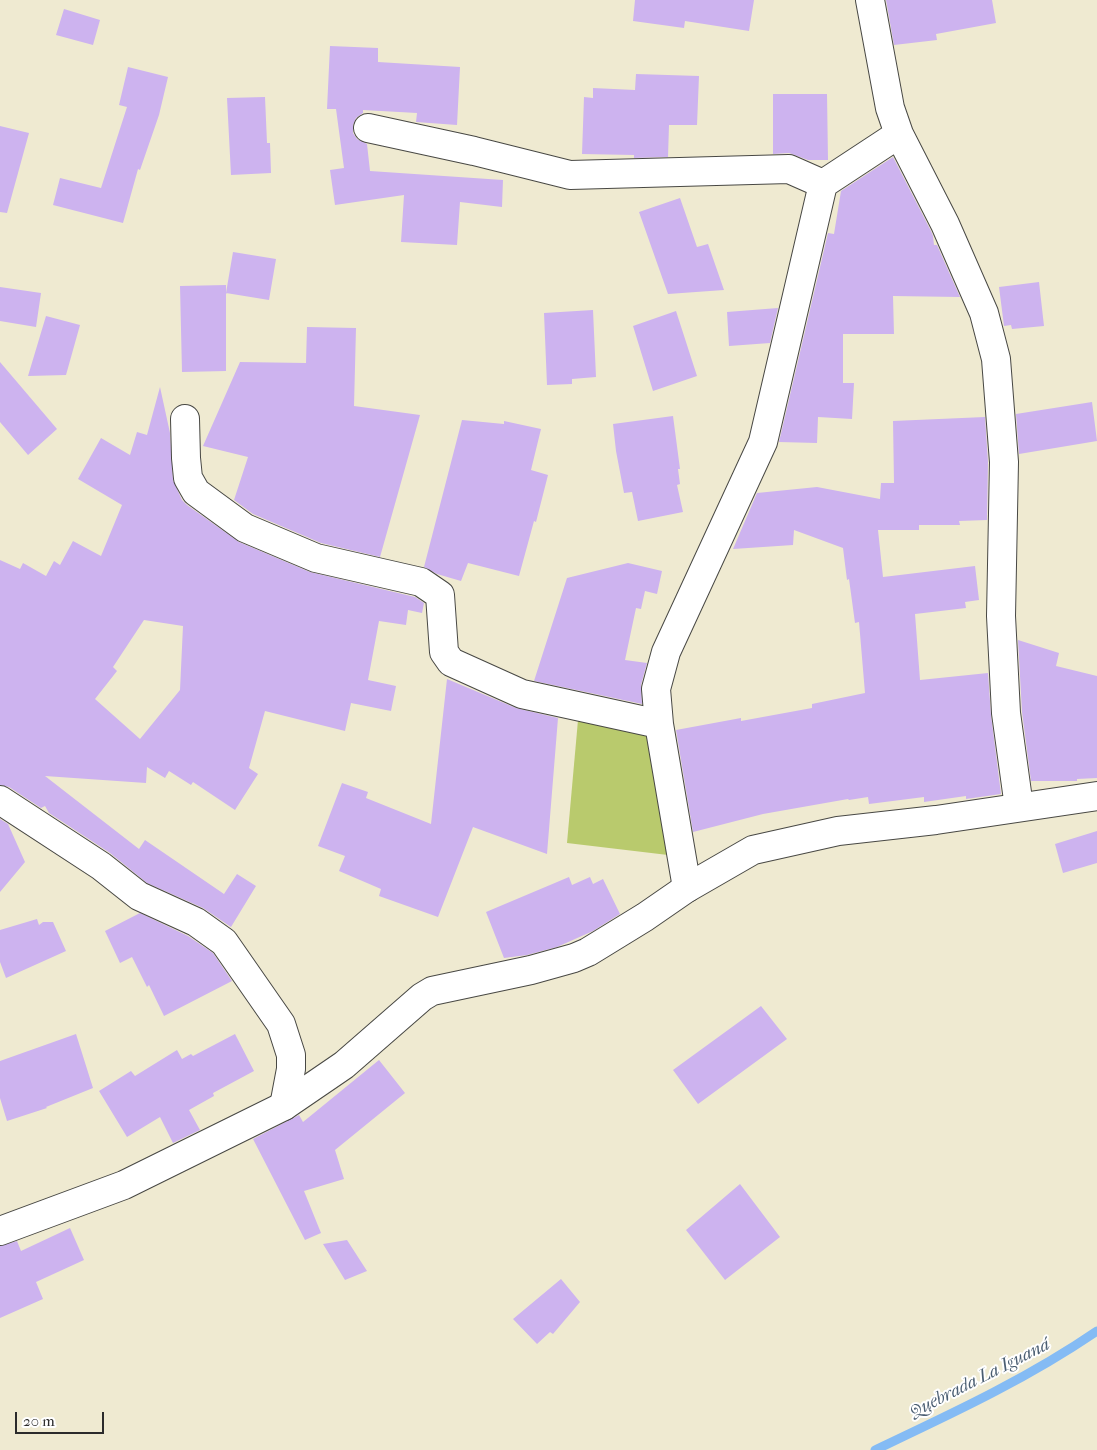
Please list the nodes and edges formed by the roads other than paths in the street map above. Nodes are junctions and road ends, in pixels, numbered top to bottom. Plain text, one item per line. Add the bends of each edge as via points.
1 (870, 0) edge
2 (368, 128) dead end
3 (899, 134) junction
4 (823, 184) junction
5 (186, 419) dead end
6 (659, 724) junction
7 (1097, 796) edge
8 (0, 800) edge
9 (1019, 807) junction
10 (687, 888) junction
11 (284, 1106) junction
12 (0, 1231) edge

1 - 3 street via 890,108
2 - 4 street via 570,175 789,169
3 - 4 street
3 - 9 street via 945,224 984,313 996,359 1004,462 1001,616 1006,713
4 - 6 street via 763,442 666,652 656,689
5 - 6 street via 188,478 196,492 245,528 316,558 421,582 440,595 444,652 451,662 522,694
6 - 10 street
7 - 9 street
8 - 11 street via 101,866 139,896 196,922 224,942 282,1024 291,1055
9 - 10 street via 838,831 753,850
10 - 11 street via 645,917 574,958 432,991 344,1065
11 - 12 street via 124,1185

